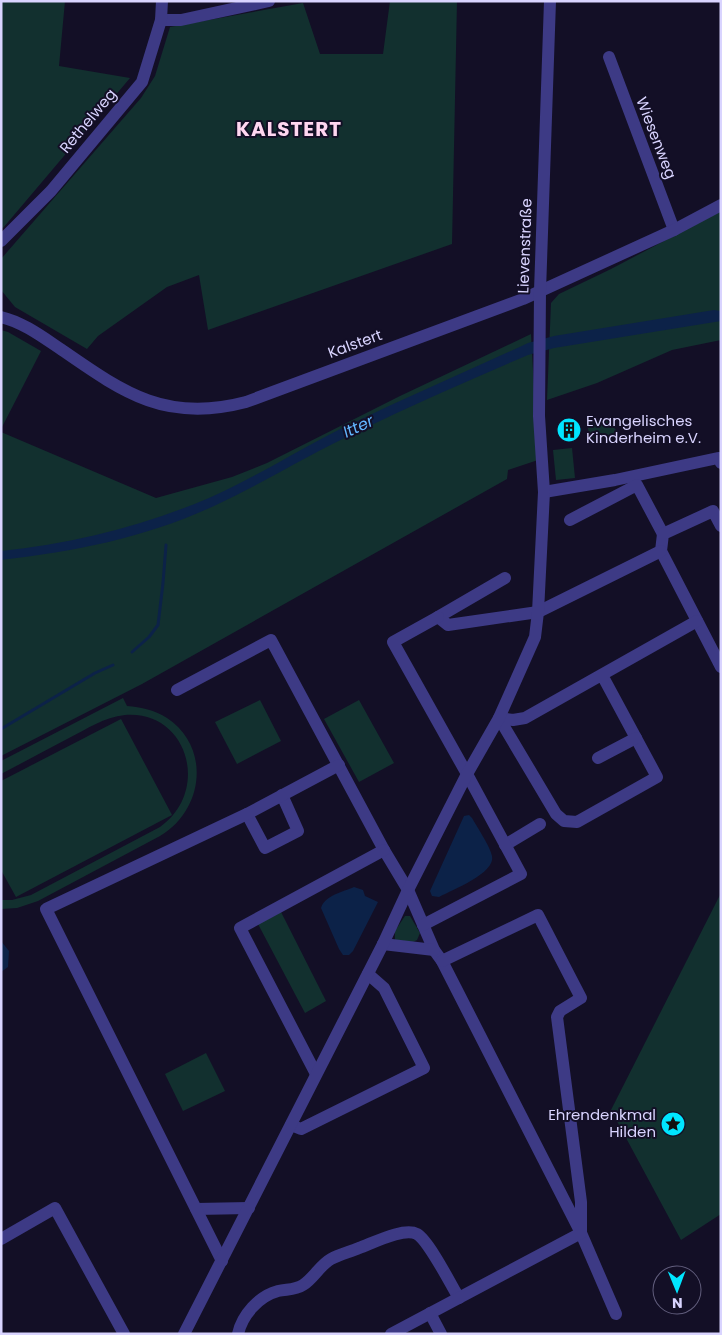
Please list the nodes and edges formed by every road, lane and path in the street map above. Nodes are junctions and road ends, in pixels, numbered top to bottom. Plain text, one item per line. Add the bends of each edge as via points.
1 (162, 1) edge
2 (269, 1) edge
3 (550, 1) edge
4 (161, 20) junction
5 (609, 57) dead end
6 (721, 205) edge
7 (674, 230) junction
8 (1, 241) edge
9 (540, 291) junction
10 (1, 317) edge
11 (720, 461) edge
12 (544, 492) junction
13 (570, 520) dead end
14 (721, 526) edge
15 (663, 534) junction
16 (661, 551) junction
17 (505, 578) dead end
18 (538, 612) junction
19 (438, 617) junction
20 (698, 621) junction
21 (718, 651) edge
22 (721, 667) edge
23 (602, 675) junction
24 (177, 690) dead end
25 (499, 718) junction
26 (636, 738) junction
27 (598, 758) dead end
28 (339, 765) junction
29 (467, 774) junction
30 (282, 795) junction
31 (247, 814) junction
32 (540, 824) dead end
33 (505, 845) junction
34 (384, 850) junction
35 (408, 890) junction
36 (423, 925) junction
37 (383, 944) junction
38 (434, 950) junction
39 (442, 961) junction
40 (368, 974) junction
41 (316, 1074) junction
42 (291, 1125) junction
43 (249, 1208) junction
44 (196, 1209) junction
45 (581, 1233) junction
46 (1, 1239) edge
47 (222, 1261) junction
48 (459, 1298) junction
49 (430, 1313) junction
50 (616, 1314) dead end
51 (124, 1334) edge
52 (184, 1334) edge
53 (238, 1334) edge
54 (391, 1334) edge
55 (441, 1334) edge

1 - 4 street, Rethelweg
2 - 4 street via 181,20
3 - 9 street, Lievenstraße
4 - 8 street, Rethelweg via 142,82 51,190
5 - 7 street, Wiesenweg
6 - 7 street, Kalstert
7 - 9 street, Kalstert
9 - 10 street, Kalstert via 246,402 203,409 179,408 131,394 42,336
9 - 12 street, Lievenstraße via 539,416
11 - 12 street via 624,475
12 - 18 street, Lievenstraße
13 - 15 street via 637,485
14 - 15 street via 713,511
15 - 16 street
16 - 18 street
16 - 20 street
17 - 19 street
18 - 19 street via 448,625
18 - 25 street, Lievenstraße via 535,637
19 - 29 street via 392,642
20 - 21 street
20 - 23 street
21 - 22 street
23 - 25 street via 525,718
23 - 26 street
24 - 28 street via 272,640
25 - 26 street via 556,814 564,821 578,822 657,777
25 - 29 street, Lievenstraße
26 - 27 street
28 - 30 street
28 - 34 street
29 - 33 street
29 - 35 street, Lievenstraße
30 - 31 street
30 - 31 street via 298,831 265,848
31 - 44 street via 46,909
32 - 33 street
33 - 36 street via 521,874
34 - 35 street
34 - 41 street via 240,928
35 - 36 street
35 - 37 street, Lievenstraße
36 - 38 street
37 - 38 street
37 - 40 street, Lievenstraße
38 - 39 street
39 - 45 street
39 - 45 street via 538,915 581,998 560,1011 557,1017 581,1202
40 - 41 street, Lievenstraße
40 - 42 street via 384,988 424,1068 301,1129
41 - 42 street, Lievenstraße
42 - 43 street, Lievenstraße
43 - 44 street
43 - 47 street, Lievenstraße
44 - 47 street
45 - 48 street
45 - 50 street
46 - 51 street via 55,1208
47 - 52 street, Lievenstraße
48 - 49 street
48 - 53 street via 421,1237 404,1233 336,1256 304,1285 268,1295 246,1316
49 - 54 street
49 - 55 street

